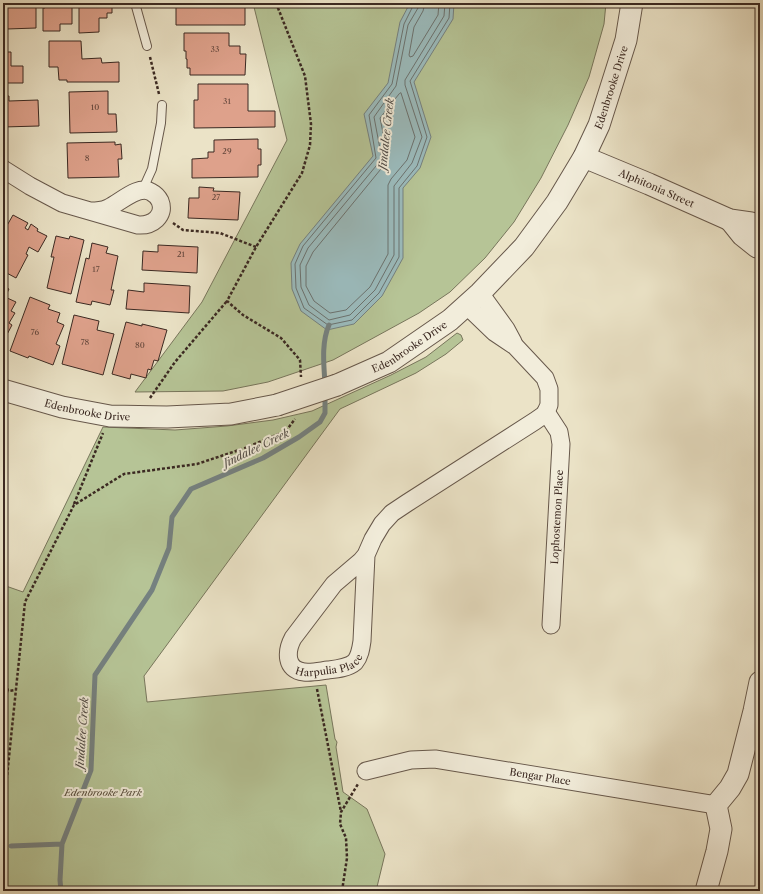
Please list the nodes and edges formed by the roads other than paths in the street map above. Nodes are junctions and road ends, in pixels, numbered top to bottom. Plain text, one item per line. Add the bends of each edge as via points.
1 (135, 3) edge
2 (632, 3) edge
3 (147, 46) road end
4 (162, 105) road end
5 (584, 157) junction
6 (3, 169) edge
7 (143, 189) junction
8 (90, 211) junction
9 (730, 220) junction
10 (760, 226) edge
11 (759, 245) edge
12 (474, 300) junction
13 (3, 390) edge
14 (546, 412) junction
15 (366, 555) junction
16 (551, 625) dead end
17 (760, 682) edge
18 (366, 771) road end
19 (716, 805) junction
20 (706, 891) edge

1 - 3 lane
2 - 5 street, Edenbrooke Drive via 626,40 599,125
4 - 7 lane via 152,169
5 - 9 street, Alphitonia Street
5 - 12 street, Edenbrooke Drive via 557,202 524,247
6 - 8 street via 62,203
7 - 8 street via 108,208
7 - 8 street via 150,191 159,199 161,205 160,214 151,224 140,225
9 - 10 street, Alphitonia Street
9 - 11 street, Alphitonia Street via 742,235
12 - 13 street, Edenbrooke Drive, bridge via 450,320 389,362 338,385 277,405 231,414 110,416 62,407
12 - 14 street via 506,329 515,346 546,381 549,389 549,405
14 - 15 street, Harpulia Place via 392,513 378,530
14 - 16 street, Lophostemon Place via 559,432 561,444
15 - 15 street, Harpulia Place via 364,631 361,649 354,662 349,666 314,672 299,671 291,666 288,655 290,643 334,584
17 - 19 street via 738,774
18 - 19 street, Bengar Place via 412,760 435,759
19 - 20 street via 721,829

